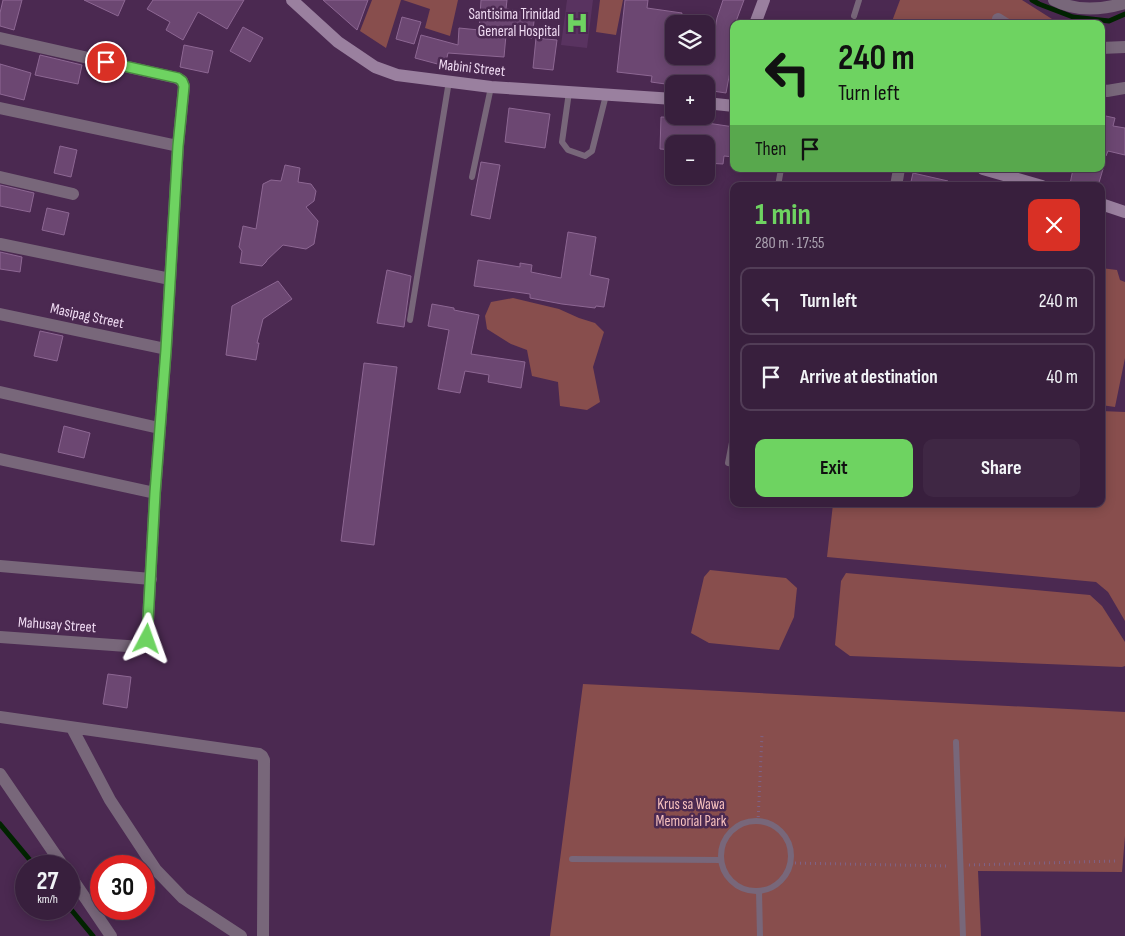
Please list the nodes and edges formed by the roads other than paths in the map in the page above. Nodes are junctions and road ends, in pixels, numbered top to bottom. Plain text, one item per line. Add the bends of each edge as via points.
1 (292, 0) edge
2 (764, 0) edge
3 (859, 0) edge
4 (1054, 0) edge
5 (1125, 3) edge
6 (854, 16) dead end
7 (757, 20) edge
8 (0, 38) edge
9 (1125, 47) edge
10 (1105, 48) edge
11 (448, 81) junction
12 (491, 87) junction
13 (1125, 88) edge
14 (1105, 91) edge
15 (569, 92) junction
16 (606, 95) junction
17 (665, 98) edge
18 (715, 104) edge
19 (730, 106) edge
20 (0, 108) edge
21 (178, 146) junction
22 (993, 172) edge
23 (0, 177) edge
24 (472, 177) dead end
25 (1028, 182) edge
26 (73, 194) dead end
27 (1105, 205) edge
28 (1125, 212) edge
29 (0, 244) edge
30 (170, 279) junction
31 (0, 314) edge
32 (410, 320) dead end
33 (166, 350) junction
34 (0, 392) edge
35 (159, 428) junction
36 (730, 453) edge
37 (0, 459) edge
38 (730, 463) edge
39 (155, 493) junction
40 (0, 566) edge
41 (151, 579) junction
42 (0, 637) edge
43 (0, 717) edge
44 (72, 728) junction
45 (956, 742) dead end
46 (0, 774) edge
47 (55, 855) edge
48 (572, 859) dead end
49 (721, 860) junction
50 (80, 890) edge
51 (759, 891) junction
52 (111, 936) edge
53 (240, 936) edge
54 (263, 936) edge
55 (760, 936) edge
56 (963, 936) edge

1 - 11 main road, Mabini Street via 338,42 375,67 397,76
2 - 7 main road
3 - 6 lane
4 - 5 street via 1084,9
8 - 21 street via 178,78 184,86
9 - 10 street
11 - 12 main road, Mabini Street
11 - 32 lane
12 - 15 main road, Mabini Street
12 - 24 lane
13 - 14 street
15 - 16 main road, Mabini Street
15 - 16 lane via 562,142 568,150 585,156 592,151
16 - 17 main road, Mabini Street
18 - 19 main road
20 - 21 street
21 - 30 street
22 - 25 main road
23 - 26 street
27 - 28 main road
29 - 30 street
30 - 33 street
31 - 33 street, Masipag Street
33 - 35 street
34 - 35 street
35 - 39 street
36 - 38 lane
37 - 39 street
39 - 41 street
40 - 41 street
41 - 42 street, Mahusay Street via 147,639 141,647
43 - 44 street
44 - 53 street via 110,800 156,870 183,898
44 - 54 street via 262,756
45 - 56 lane
46 - 47 street
48 - 49 lane
49 - 51 lane via 734,883
49 - 51 lane via 726,838 742,824 763,822 782,833 791,852 786,874 770,888
50 - 52 street
51 - 55 lane

